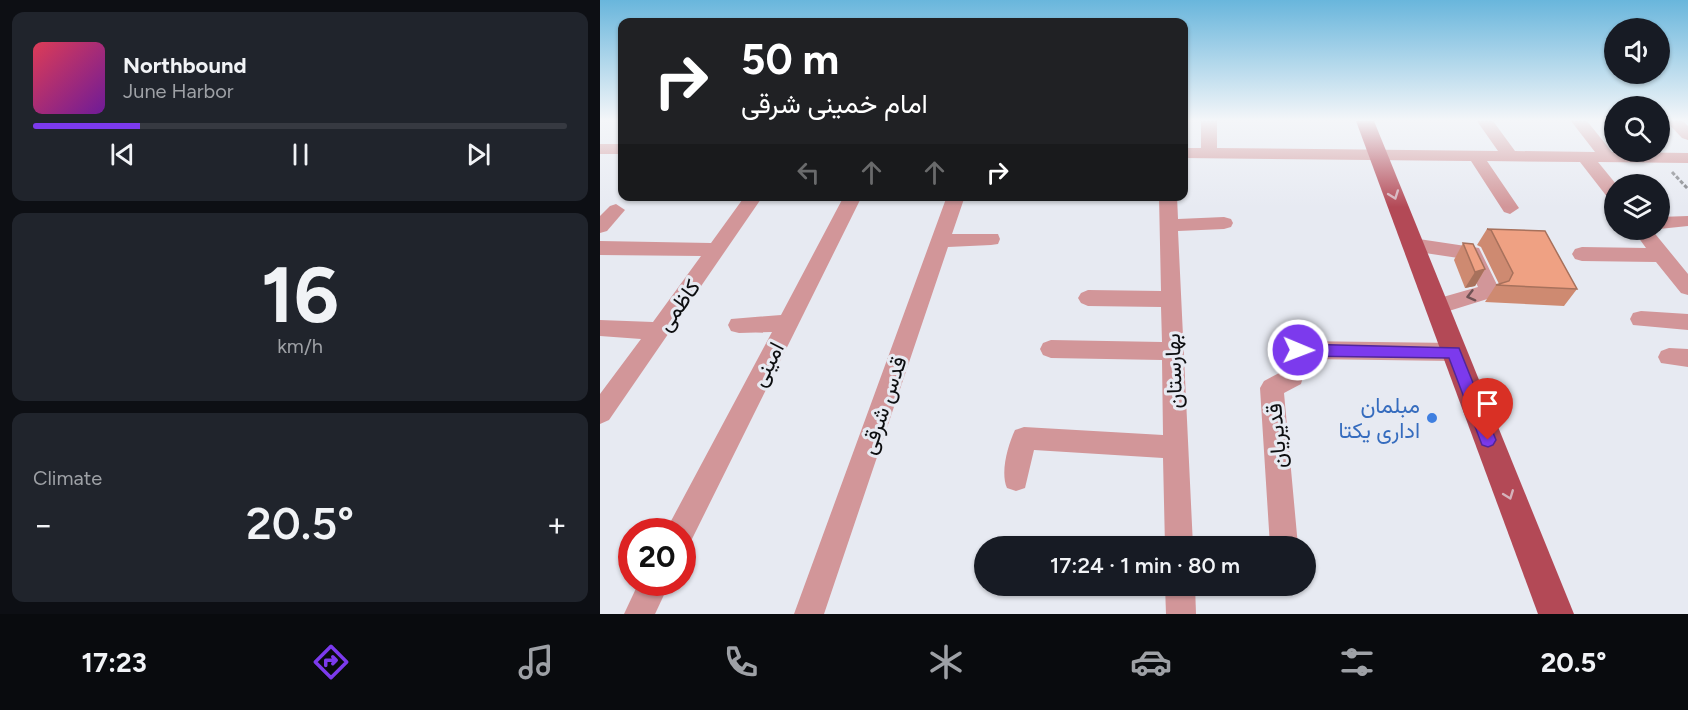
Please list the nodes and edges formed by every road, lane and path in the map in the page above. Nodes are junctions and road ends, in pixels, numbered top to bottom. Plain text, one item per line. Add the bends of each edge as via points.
1 (1209, 150) edge
2 (1376, 150) edge
3 (1505, 150) edge
4 (1188, 153) edge
5 (1209, 153) junction
6 (1378, 154) junction
7 (1475, 155) junction
8 (1510, 156) junction
9 (1585, 157) junction
10 (1604, 157) edge
11 (1670, 158) edge
12 (1688, 158) edge
13 (1604, 181) edge
14 (751, 201) edge
15 (850, 201) edge
16 (954, 201) edge
17 (1168, 201) edge
18 (1510, 208) dead end
19 (616, 210) dead end
20 (1685, 222) dead end
21 (1224, 223) dead end
22 (1670, 223) edge
23 (1169, 225) junction
24 (600, 227) edge
25 (990, 239) dead end
26 (1650, 240) edge
27 (941, 241) junction
28 (1412, 245) junction
29 (600, 248) edge
30 (717, 250) junction
31 (1582, 254) dead end
32 (1663, 255) junction
33 (1685, 281) edge
34 (1088, 298) dead end
35 (1171, 299) junction
36 (1437, 307) junction
37 (1641, 319) dead end
38 (1688, 322) edge
39 (788, 323) junction
40 (740, 325) dead end
41 (600, 328) edge
42 (659, 331) junction
43 (1050, 349) dead end
44 (1173, 351) junction
45 (1454, 352) junction
46 (600, 413) edge
47 (1176, 447) junction
48 (1016, 478) dead end
49 (688, 518) edge
50 (1179, 536) edge
51 (1283, 536) edge
52 (648, 596) edge
53 (1180, 596) edge
54 (639, 614) edge
55 (810, 614) edge
56 (1181, 614) edge
57 (1556, 614) edge

1 - 5 street
2 - 6 main road
3 - 8 street
4 - 5 street
5 - 6 street
6 - 7 street
6 -> 28 main road
7 - 8 street
7 - 18 street
8 - 9 street
9 - 10 street
9 - 13 street
11 - 12 street
14 - 30 street, کاظمی
15 - 39 street, امینی
16 - 27 street, قدس شرقی
17 - 23 street, بهارستان
19 - 24 street
20 - 22 street
21 - 23 street
23 - 35 street, بهارستان
25 - 27 street
26 - 32 street
27 - 55 street, قدس شرقی
28 - 36 main road
28 -> 36 street via 1472,253 1490,291
29 - 30 street
30 - 42 street, کاظمی
31 - 32 street
32 - 33 street
34 - 35 street
35 - 44 street, بهارستان
36 - 45 main road
37 - 38 street
39 - 40 street
39 - 49 street, امینی
41 - 42 street
42 - 46 street, کاظمی
43 - 44 street
44 - 47 street, بهارستان
45 - 51 street, قدیریان via 1298,350 1293,377 1272,388
45 -> 57 main road
47 - 48 street via 1024,438
47 - 50 street, بهارستان
52 - 54 street
53 - 56 street

